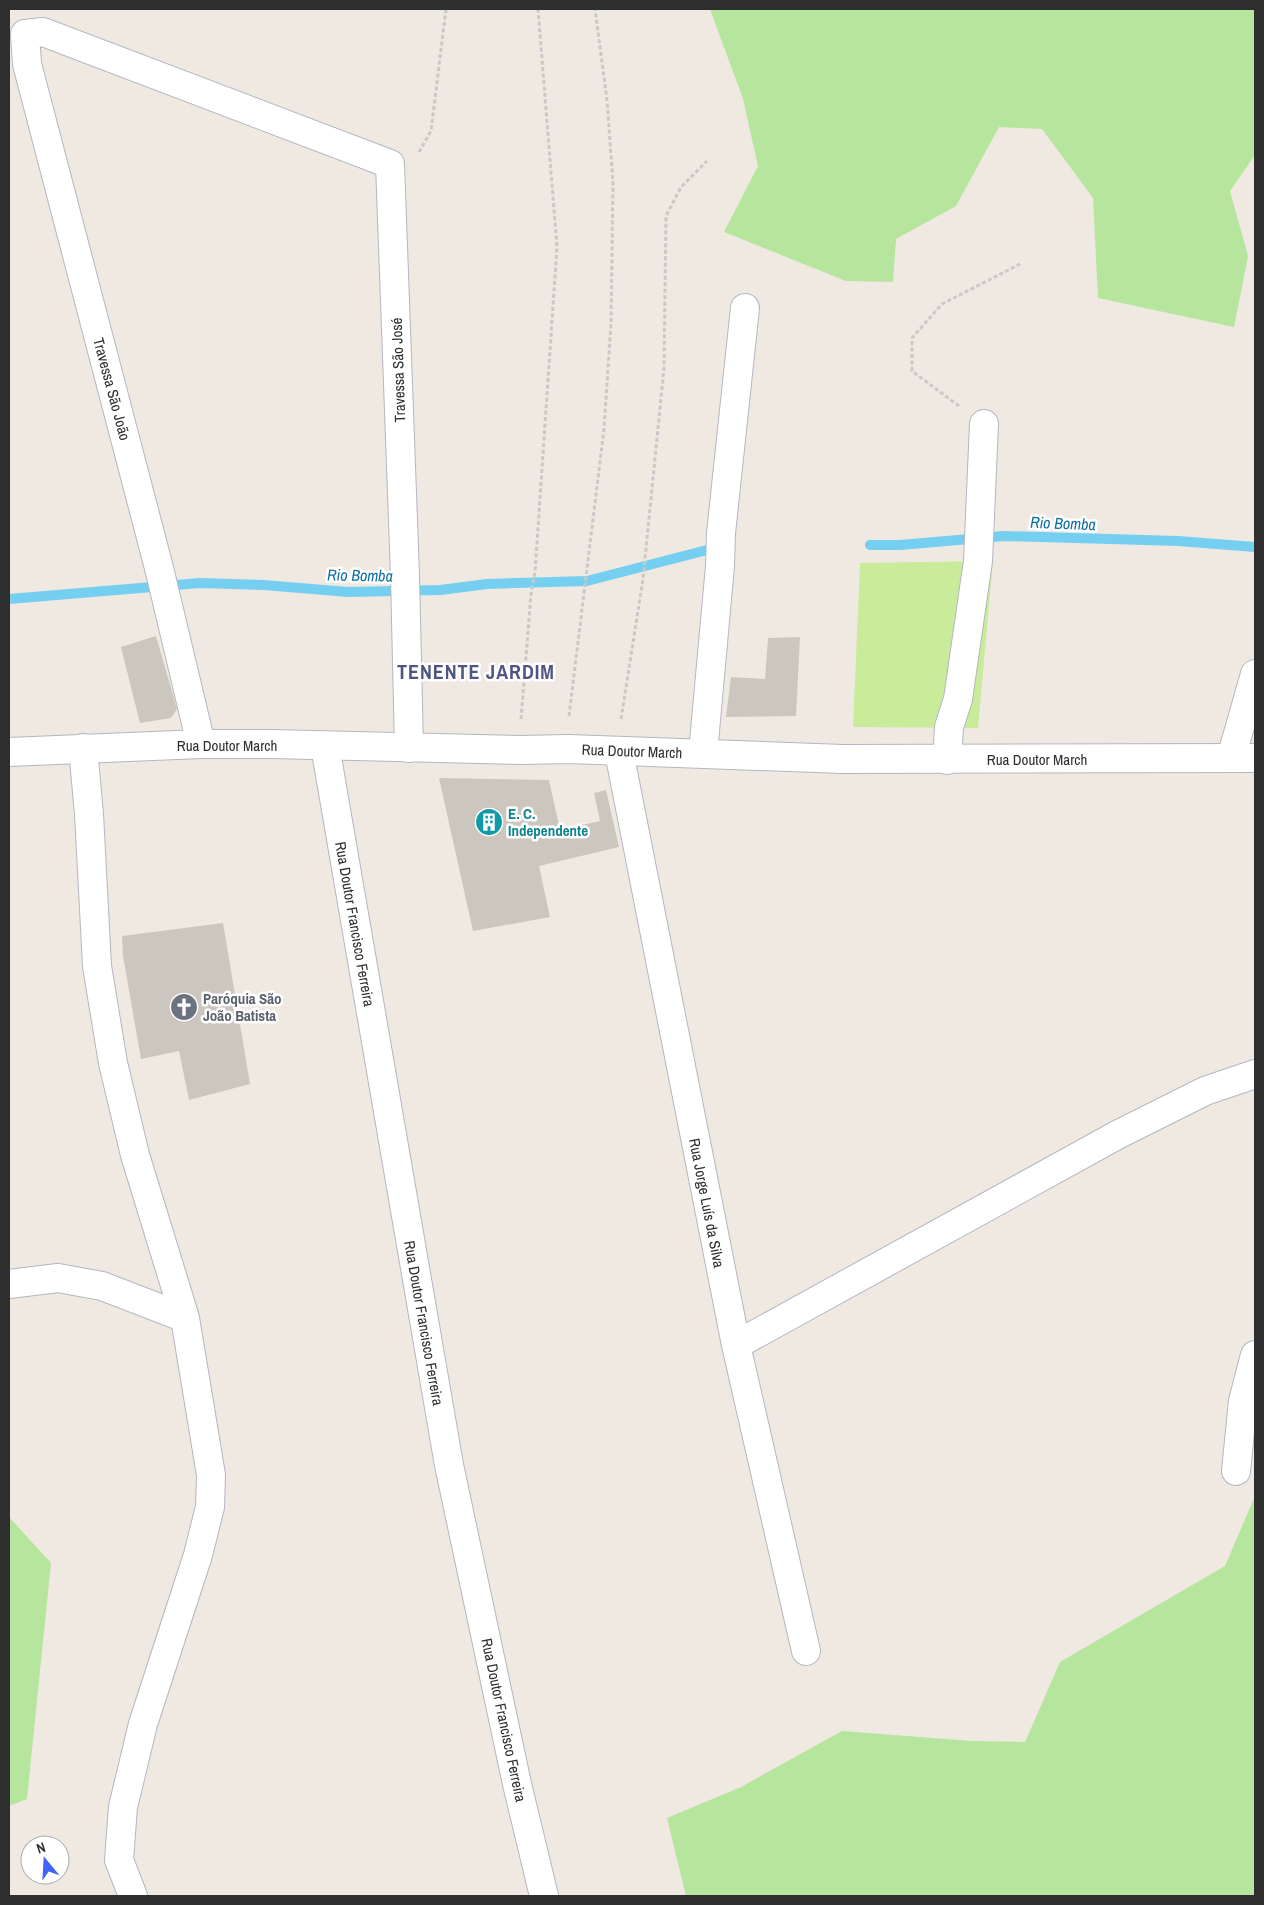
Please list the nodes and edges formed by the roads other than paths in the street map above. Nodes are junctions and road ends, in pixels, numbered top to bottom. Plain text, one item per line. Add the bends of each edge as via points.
1 (390, 164) joint
2 (745, 308) dead end
3 (984, 424) road end
4 (1255, 674) edge
5 (201, 744) junction
6 (326, 746) junction
7 (83, 748) junction
8 (409, 748) junction
9 (9, 752) edge
10 (619, 752) junction
11 (703, 753) junction
12 (1243, 758) edge
13 (947, 760) junction
14 (1255, 1074) edge
15 (9, 1284) edge
16 (185, 1318) junction
17 (736, 1345) junction
18 (1255, 1355) edge
19 (1236, 1471) dead end
20 (806, 1651) dead end
21 (133, 1896) edge
22 (544, 1896) edge

1 - 5 street, Travessa São João via 43,32 25,34 27,64 169,606
1 - 8 street, Travessa São José
2 - 11 street via 721,533
3 - 13 street via 978,561 958,698 948,727
4 - 12 street
5 - 6 street, Rua Doutor March
5 - 7 street, Rua Doutor March
6 - 8 street, Rua Doutor March
6 - 22 street, Rua Doutor Francisco Ferreira via 449,1465
7 - 9 street, Rua Doutor March
7 - 16 street via 97,966 113,1063 135,1156
8 - 10 street, Rua Doutor March
10 - 11 street, Rua Doutor March
10 - 17 street, Rua Jorge Luís da Silva
11 - 13 street, Rua Doutor March
12 - 13 street, Rua Doutor March
14 - 17 street via 1206,1091 1119,1134
15 - 16 street via 58,1278 102,1286
16 - 21 street via 211,1475 210,1507 198,1555 143,1724 123,1807 119,1860
17 - 20 street, Rua Jorge Luís da Silva
18 - 19 street via 1243,1401

